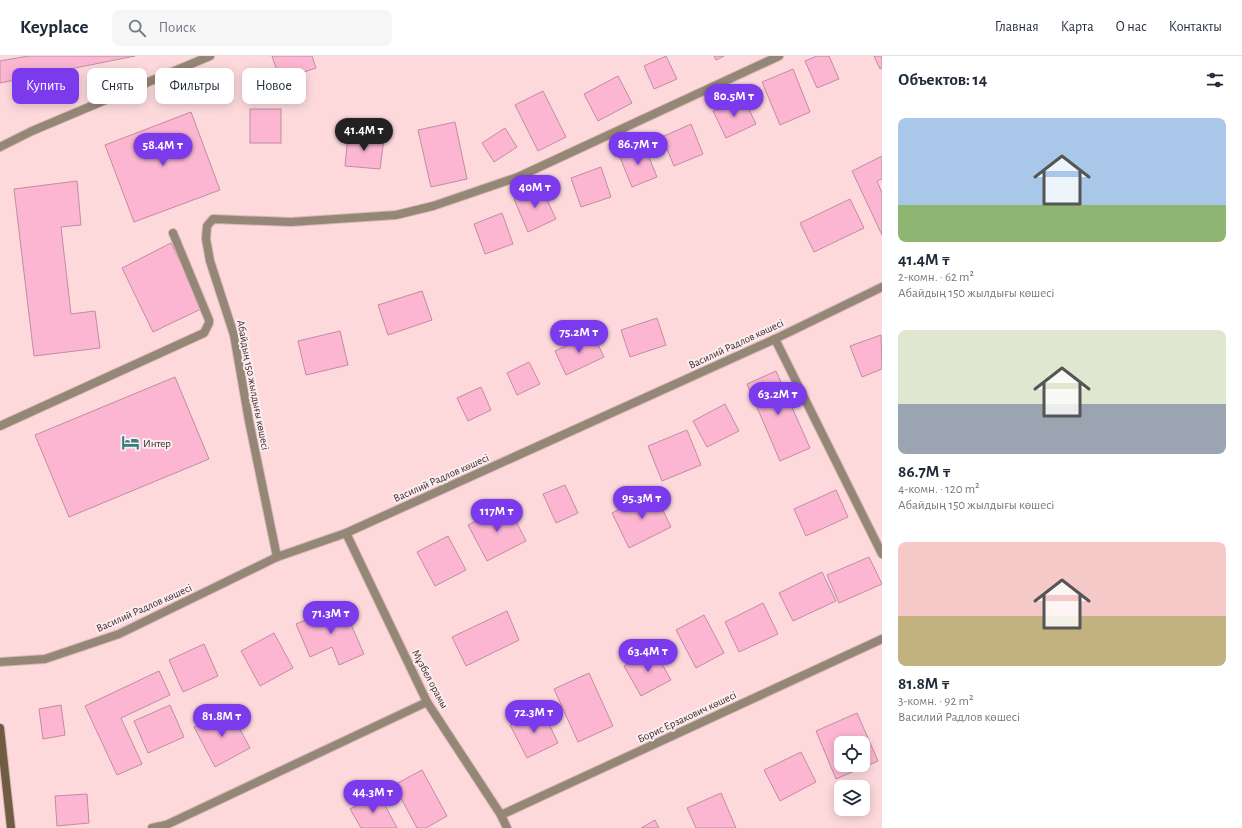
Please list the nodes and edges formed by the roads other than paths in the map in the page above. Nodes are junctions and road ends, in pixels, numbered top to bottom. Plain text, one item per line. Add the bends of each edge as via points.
1 (210, 56) edge
2 (779, 56) edge
3 (0, 147) edge
4 (174, 233) dead end
5 (882, 287) edge
6 (775, 339) junction
7 (0, 426) edge
8 (346, 533) junction
9 (882, 554) edge
10 (277, 557) junction
11 (882, 640) edge
12 (0, 662) edge
13 (427, 702) junction
14 (0, 728) edge
15 (501, 815) junction
16 (11, 828) edge
17 (152, 828) edge
18 (507, 828) edge

1 - 3 street
2 - 10 street, Абайдың 150 жылдығы көшесі via 518,177 433,206 396,215 291,222 213,219 207,226 207,246 234,335
4 - 7 street via 209,320 204,333
5 - 6 street, Василий Радлов көшесі
6 - 8 street, Василий Радлов көшесі
6 - 9 street
8 - 10 street, Василий Радлов көшесі
8 - 13 street, Мұзбел орамы
10 - 12 street, Василий Радлов көшесі via 119,634 45,660
11 - 15 street, Борис Ерзакович көшесі
13 - 15 street, Мұзбел орамы
13 - 17 street via 166,825
14 - 16 street
15 - 18 street, Мұзбел орамы

